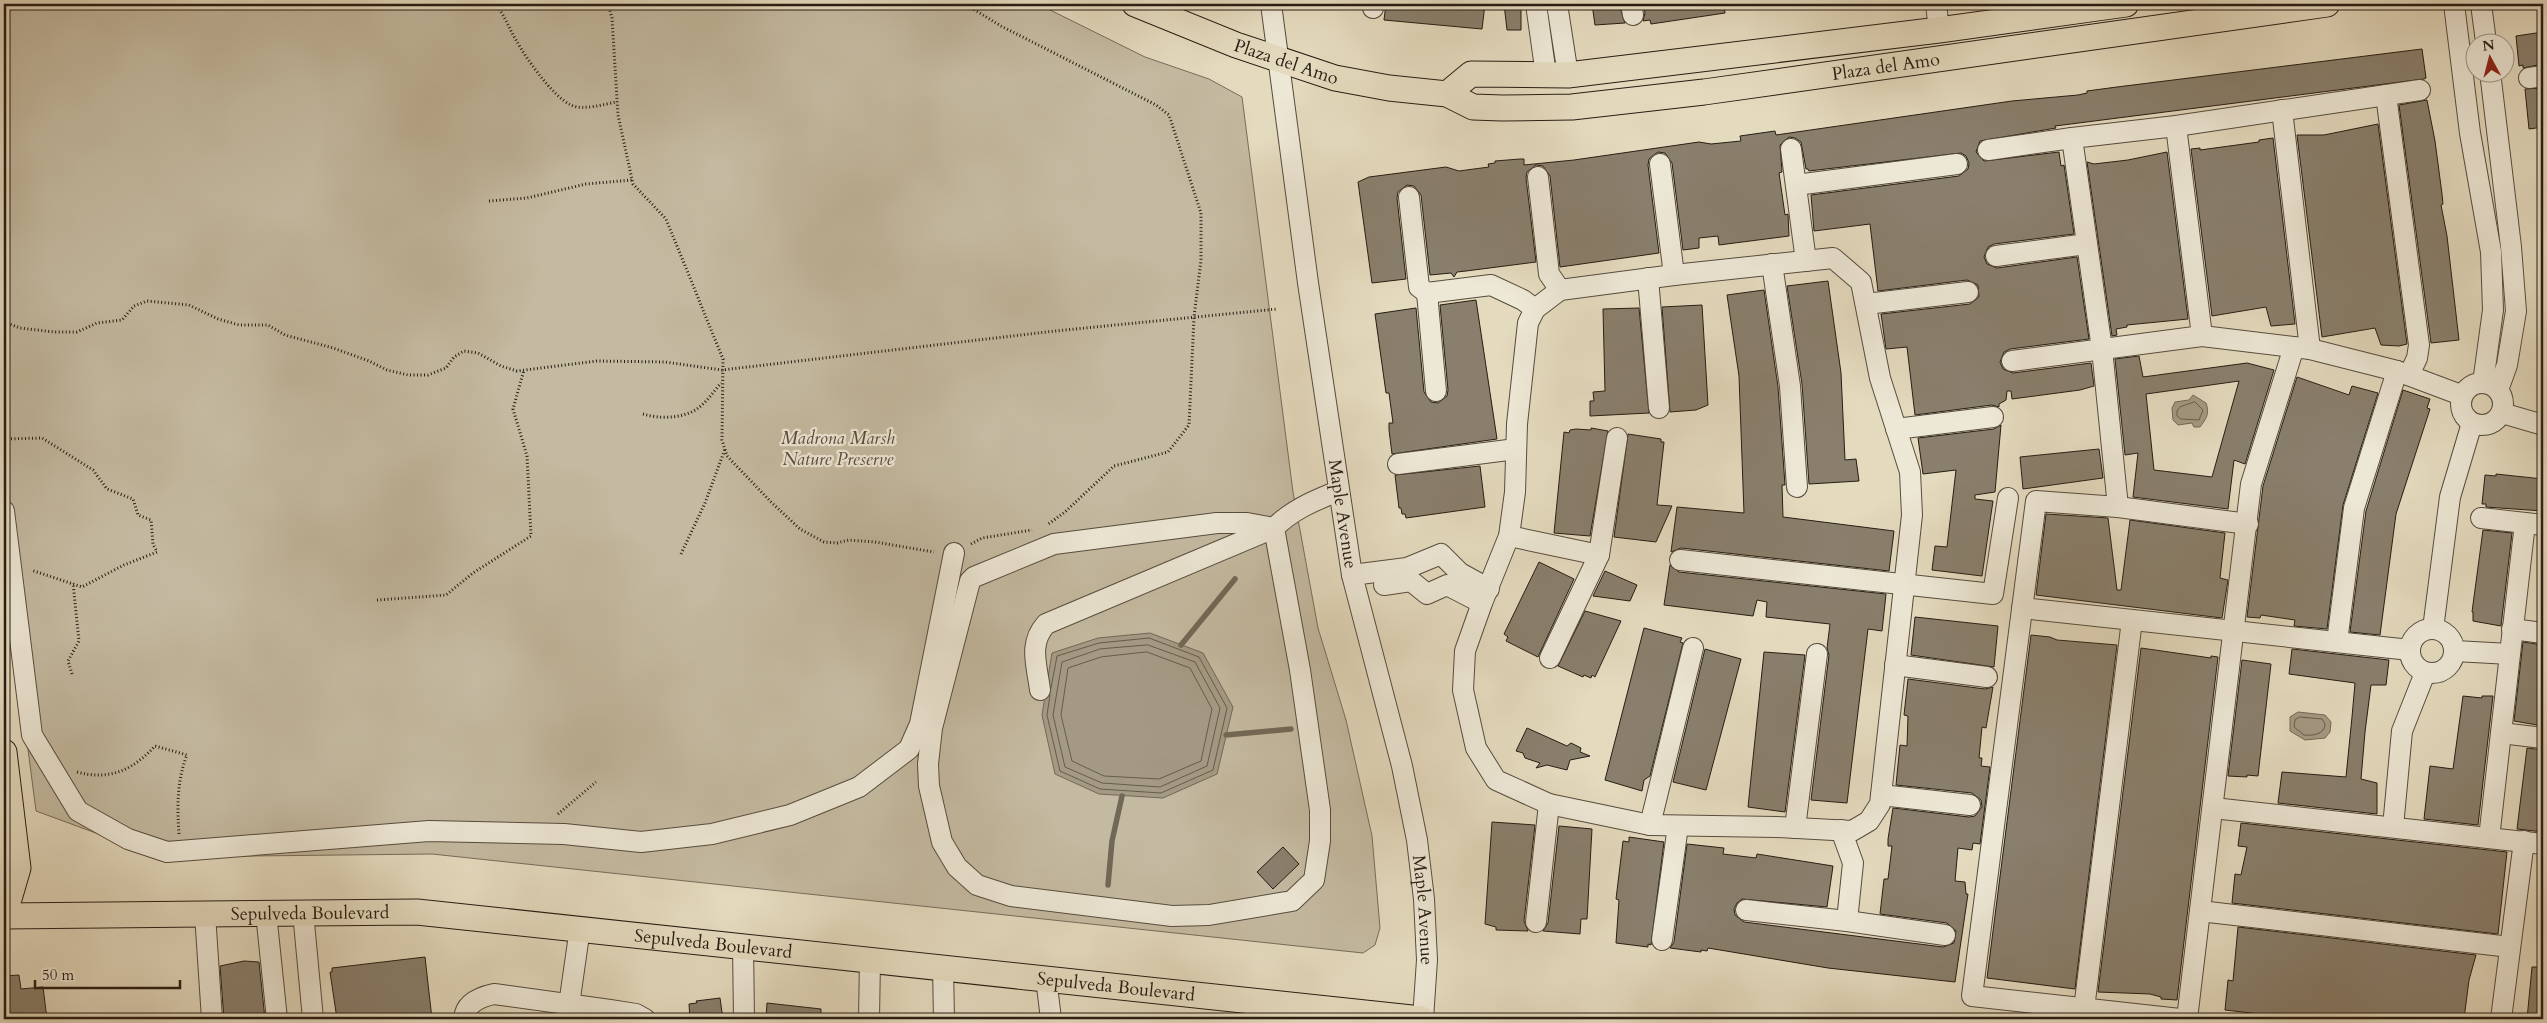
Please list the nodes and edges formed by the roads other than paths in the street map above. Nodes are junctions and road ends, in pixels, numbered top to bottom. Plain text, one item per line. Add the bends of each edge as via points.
1 (1135, 4) edge
2 (1271, 4) edge
3 (1536, 4) edge
4 (1557, 4) edge
5 (1936, 4) edge
6 (2126, 4) edge
7 (2327, 4) edge
8 (2454, 4) edge
9 (2481, 4) edge
10 (2017, 11) edge
11 (1939, 30) junction
12 (2485, 32) edge
13 (1943, 59) junction
14 (1280, 61) junction
15 (1557, 75) junction
16 (2491, 82) edge
17 (2420, 90) dead end
18 (1447, 94) junction
19 (2386, 95) junction
20 (1561, 107) junction
21 (2282, 110) junction
22 (2176, 126) junction
23 (2072, 138) junction
24 (1791, 149) dead end
25 (1988, 150) dead end
26 (1660, 164) dead end
27 (1957, 164) dead end
28 (1538, 177) dead end
29 (1796, 185) junction
30 (1409, 197) dead end
31 (2087, 244) junction
32 (1996, 256) dead end
33 (1806, 261) junction
34 (1772, 264) junction
35 (1674, 275) junction
36 (1648, 278) junction
37 (1560, 290) junction
38 (1968, 292) dead end
39 (1427, 293) junction
40 (1866, 304) junction
41 (1536, 309) junction
42 (2202, 336) junction
43 (2302, 348) junction
44 (2102, 349) junction
45 (2012, 361) dead end
46 (2403, 373) junction
47 (2491, 387) junction
48 (1436, 391) dead end
49 (2461, 395) junction
50 (1659, 408) dead end
51 (2502, 413) junction
52 (1993, 417) dead end
53 (2472, 423) junction
54 (2543, 425) edge
55 (1896, 429) junction
56 (1616, 438) dead end
57 (1516, 449) junction
58 (1398, 464) dead end
59 (1797, 487) dead end
60 (1338, 491) junction
61 (2008, 498) dead end
62 (2118, 507) junction
63 (4, 511) edge
64 (2481, 518) dead end
65 (2248, 524) junction
66 (2534, 524) edge
67 (1274, 528) junction
68 (1509, 536) junction
69 (954, 553) road end
70 (1599, 555) junction
71 (1680, 560) dead end
72 (1353, 582) junction
73 (1904, 584) junction
74 (1486, 596) junction
75 (2022, 608) junction
76 (2132, 620) junction
77 (2433, 629) junction
78 (2512, 629) junction
79 (2234, 631) junction
80 (2543, 633) edge
81 (2337, 642) junction
82 (1693, 648) dead end
83 (2410, 650) junction
84 (2455, 651) junction
85 (1817, 654) dead end
86 (2510, 654) junction
87 (1550, 658) dead end
88 (1895, 665) junction
89 (2425, 673) junction
90 (1987, 677) dead end
91 (1040, 690) dead end
92 (2500, 733) junction
93 (2543, 738) edge
94 (4, 752) edge
95 (1881, 795) junction
96 (1549, 804) junction
97 (1970, 805) dead end
98 (2213, 808) junction
99 (1650, 825) junction
100 (1678, 826) junction
101 (2393, 827) junction
102 (1796, 828) junction
103 (1841, 830) junction
104 (2489, 838) junction
105 (2533, 843) edge
106 (1746, 910) dead end
107 (2200, 911) junction
108 (303, 912) junction
109 (266, 913) junction
110 (205, 914) junction
111 (4, 916) edge
112 (1847, 921) junction
113 (1536, 922) dead end
114 (580, 928) junction
115 (1945, 934) dead end
116 (1662, 940) dead end
117 (743, 946) junction
118 (2510, 947) junction
119 (870, 960) junction
120 (942, 967) junction
121 (1046, 978) junction
122 (569, 1005) junction
123 (2084, 1009) junction
124 (1271, 1011) edge
125 (1343, 1015) edge
126 (212, 1019) edge
127 (277, 1019) edge
128 (313, 1019) edge
129 (464, 1019) edge
130 (645, 1019) edge
131 (744, 1019) edge
132 (869, 1019) edge
133 (944, 1019) edge
134 (1051, 1019) edge
135 (1422, 1019) edge
136 (2180, 1019) edge
137 (2187, 1019) edge
138 (2501, 1019) edge

1 - 14 main road, Plaza del Amo
2 - 14 street, Maple Avenue
3 - 15 street
4 - 15 street
5 - 11 street
6 - 10 main road, Plaza del Amo
7 - 13 main road, Plaza del Amo
8 - 47 street via 2470,133 2491,252
9 - 12 street
10 - 11 main road, Plaza del Amo
11 - 13 main road
11 - 15 main road, Plaza del Amo
13 - 20 main road, Plaza del Amo via 1704,92
14 - 18 main road, Plaza del Amo via 1335,78
14 - 60 street, Maple Avenue
15 - 18 main road, Plaza del Amo via 1471,74
15 - 20 main road
16 - 47 street via 2516,312 2507,365
17 - 19 street
18 - 20 main road, Plaza del Amo via 1473,107
19 - 21 street
19 - 46 street via 2419,346 2417,358
21 - 22 street
21 - 43 street
22 - 23 street
22 - 42 street
23 - 25 street
23 - 31 street
24 - 29 street
26 - 35 street
27 - 29 street
28 - 37 street via 1549,274
29 - 33 street
30 - 39 street via 1419,288
31 - 32 street
31 - 44 street
33 - 34 street
33 - 40 street via 1833,258 1861,282
34 - 35 street
34 - 59 street via 1790,386
35 - 36 street
36 - 37 street
36 - 50 street
37 - 41 street
38 - 40 street
39 - 41 street via 1491,286 1524,300
39 - 48 street
40 - 55 street via 1880,378
41 - 57 street via 1528,323
42 - 43 street
42 - 44 street
43 - 46 street
43 - 65 street via 2251,484
44 - 45 street
44 - 62 street
46 - 49 street
46 - 81 street via 2354,508
47 - 49 street via 2474,383
47 - 51 street via 2503,396
49 - 53 street via 2461,412
51 - 53 street via 2490,424
51 - 54 street
52 - 55 street
53 - 77 street via 2450,497
55 - 73 street via 1910,472 1912,515
56 - 70 street
57 - 58 street
57 - 68 street
60 - 67 street via 1302,505
60 - 72 street, Maple Avenue
61 - 73 street via 1993,594
62 - 65 street
62 - 75 street via 2036,500
63 - 69 street via 32,735 78,811 128,839 167,852 429,831 564,834 641,842 712,834 790,815 859,788 909,750 920,724
64 - 66 street
65 - 79 street
66 - 78 street
67 - 67 street via 1300,670 1320,810 1320,841 1314,880 1292,902 1209,915 1172,916 1011,896 978,885 957,866 942,842 928,764 932,728 970,581 1054,544 1217,523 1247,522
67 - 91 street via 1046,624 1034,647
68 - 70 street
68 - 74 street
70 - 87 street
71 - 73 street
72 - 74 street via 1411,582 1427,594 1447,584
72 - 74 street via 1408,568 1441,554
72 - 135 street, Maple Avenue via 1400,756 1417,840 1427,960
73 - 88 street
74 - 96 street via 1465,651 1463,690 1476,748 1496,780
75 - 76 street
75 - 123 street via 1972,996
76 - 79 street
76 - 123 street
77 - 83 street via 2417,634
77 - 84 street via 2449,636
78 - 80 street
78 - 86 street
79 - 81 street
79 - 98 street
81 - 83 street
82 - 99 street
83 - 89 street via 2416,667
84 - 86 street
84 - 89 street via 2448,667 2432,674
85 - 102 street
86 - 92 street
88 - 90 street
88 - 95 street
89 - 101 street via 2402,731
92 - 93 street
92 - 104 street
94 - 111 main road via 18,868
95 - 97 street
95 - 103 street via 1880,804 1869,821 1852,831
96 - 99 street
96 - 113 street
98 - 101 street
98 - 107 street
99 - 100 street
100 - 102 street
100 - 116 street
101 - 104 street
102 - 103 street
103 - 112 street via 1852,863
104 - 105 street
105 - 118 street
106 - 112 street
107 - 118 street
107 - 137 street
108 - 109 main road, Sepulveda Boulevard
108 - 114 main road, Sepulveda Boulevard via 417,912
108 - 128 street
109 - 110 main road, Sepulveda Boulevard
109 - 127 street
110 - 111 main road, Sepulveda Boulevard
110 - 126 street
112 - 115 street
114 - 117 main road, Sepulveda Boulevard
114 - 122 street
117 - 119 main road, Sepulveda Boulevard
117 - 131 street
118 - 138 street
119 - 120 main road, Sepulveda Boulevard
119 - 132 street
120 - 121 main road, Sepulveda Boulevard
120 - 133 street
121 - 124 main road, Sepulveda Boulevard
121 - 134 street
122 - 129 street via 494,994 480,997 469,1006
122 - 130 street via 636,1014
123 - 136 street
124 - 125 main road, Sepulveda Boulevard
125 - 135 main road, Sepulveda Boulevard

